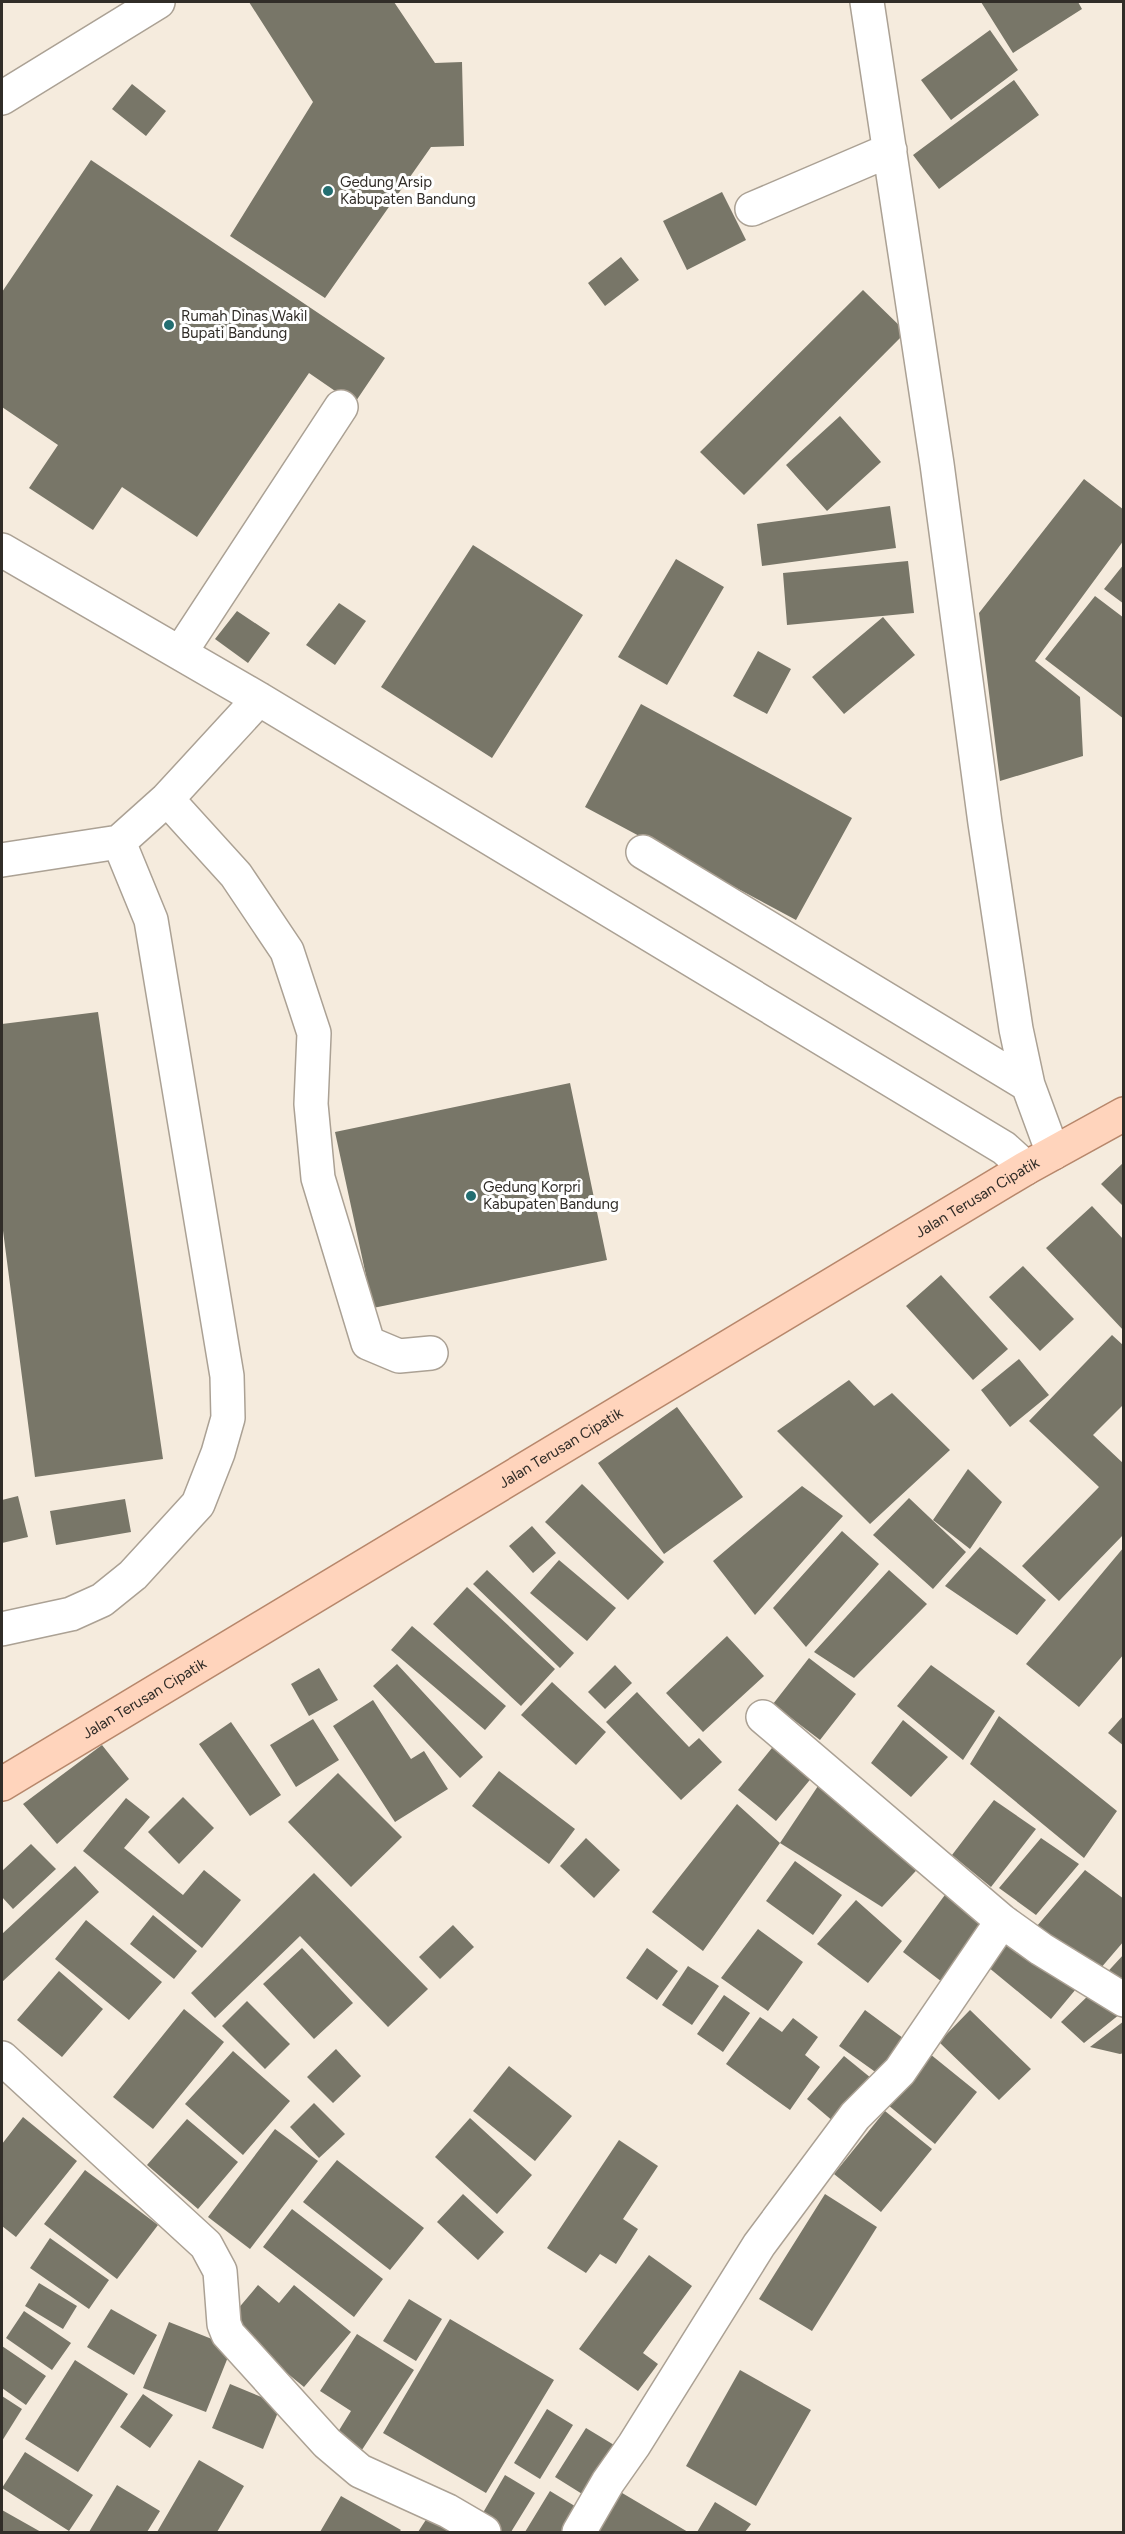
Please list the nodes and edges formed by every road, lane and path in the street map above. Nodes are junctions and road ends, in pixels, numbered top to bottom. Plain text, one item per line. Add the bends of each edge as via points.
1 (158, 2) edge
2 (867, 2) edge
3 (2, 98) edge
4 (890, 150) junction
5 (752, 209) dead end
6 (341, 407) dead end
7 (2, 550) edge
8 (180, 653) junction
9 (259, 699) junction
10 (167, 799) junction
11 (119, 842) junction
12 (643, 852) dead end
13 (2, 861) edge
14 (1028, 1085) junction
15 (1124, 1113) edge
16 (1040, 1160) junction
17 (431, 1353) dead end
18 (2, 1629) edge
19 (764, 1717) dead end
20 (2, 1784) edge
21 (1002, 1921) junction
22 (1124, 2000) edge
23 (2, 2058) edge
24 (484, 2532) edge
25 (579, 2532) edge

1 - 3 street
2 - 4 street
4 - 5 street
4 - 14 street via 985,823
6 - 8 street
7 - 8 street
8 - 9 street
9 - 10 street
9 - 16 street via 1004,1148
10 - 11 street
10 - 17 street via 236,875 287,951 314,1033 311,1104 318,1178 368,1343 399,1356
11 - 13 street
11 - 18 street via 151,920 227,1377 228,1418 198,1504 134,1575 102,1600 71,1614
12 - 14 street
14 - 16 street
15 - 16 main road, Jalan Terusan Cipatik
16 - 20 main road, Jalan Terusan Cipatik
19 - 21 street
21 - 22 street
21 - 25 street via 900,2071 855,2116 759,2245
23 - 24 street via 206,2245 220,2271 228,2334 327,2443 360,2471

